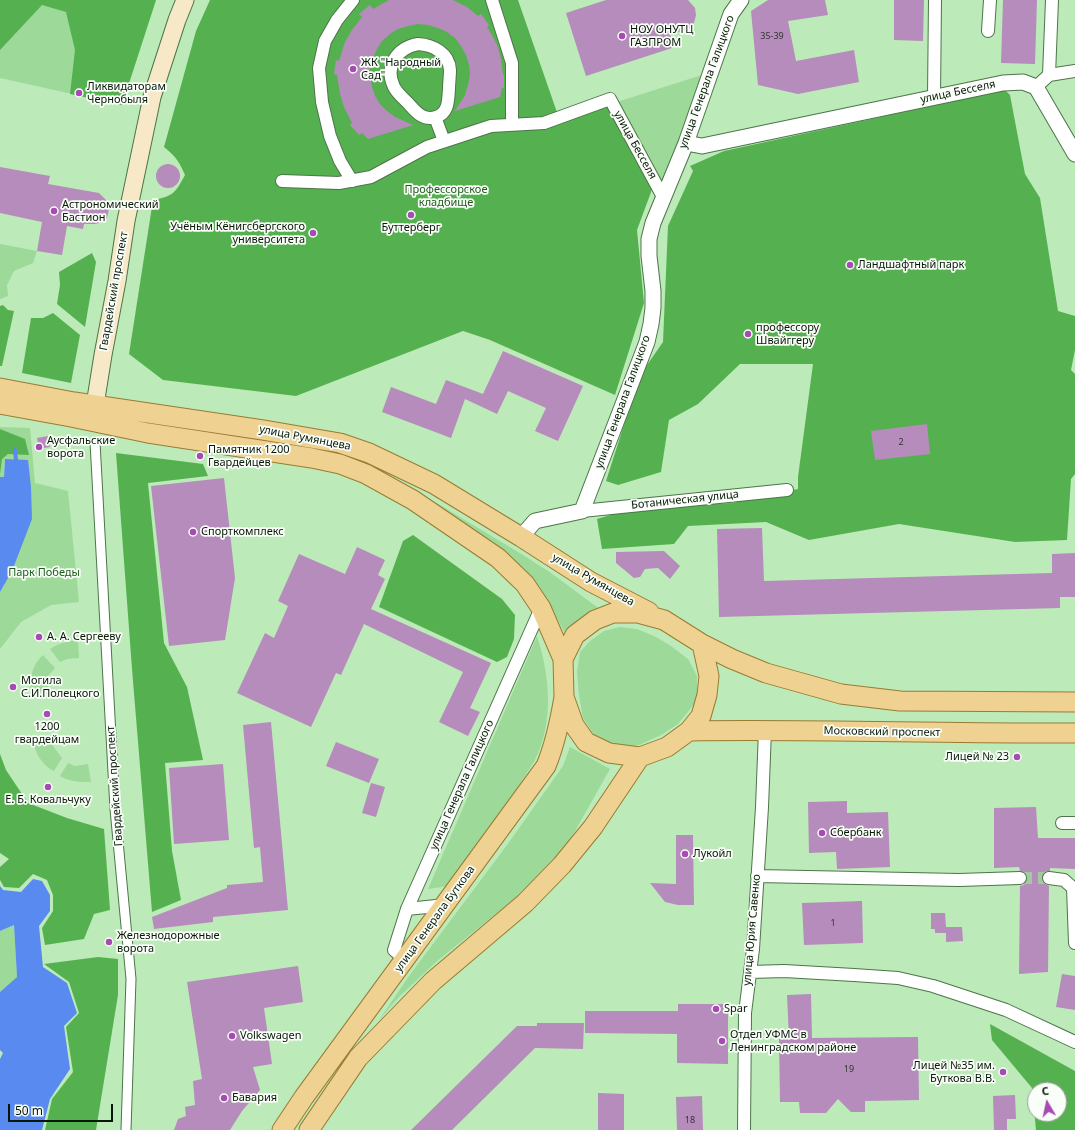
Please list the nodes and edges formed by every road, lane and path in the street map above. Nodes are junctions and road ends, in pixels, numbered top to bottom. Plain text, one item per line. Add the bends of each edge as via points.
1 (185, 0) edge
2 (353, 0) edge
3 (492, 0) edge
4 (741, 0) edge
5 (935, 0) edge
6 (990, 0) edge
7 (1052, 0) edge
8 (988, 31) dead end
9 (1075, 71) edge
10 (1049, 75) junction
11 (1036, 87) junction
12 (934, 97) junction
13 (435, 117) junction
14 (512, 124) junction
15 (444, 142) junction
16 (686, 142) junction
17 (1075, 154) edge
18 (282, 181) dead end
19 (352, 181) junction
20 (663, 197) junction
21 (0, 388) edge
22 (0, 404) edge
23 (95, 414) junction
24 (95, 442) dead end
25 (787, 490) dead end
26 (582, 511) junction
27 (521, 537) junction
28 (541, 608) junction
29 (664, 620) junction
30 (702, 644) junction
31 (563, 659) junction
32 (564, 698) junction
33 (1075, 702) edge
34 (765, 730) junction
35 (689, 731) junction
36 (1075, 733) edge
37 (640, 757) junction
38 (1062, 823) dead end
39 (1075, 823) edge
40 (757, 876) junction
41 (1020, 878) tunnel mouth
42 (1050, 878) tunnel mouth
43 (446, 905) junction
44 (407, 909) junction
45 (1075, 943) edge
46 (405, 959) junction
47 (750, 972) junction
48 (1075, 1042) edge
49 (126, 1130) edge
50 (282, 1130) edge
51 (309, 1130) edge
52 (744, 1130) edge

1 - 23 main road, Гвардейский проспект via 152,97 126,221
2 - 19 street via 325,41 320,68 322,102 330,136
3 - 14 street via 512,63
4 - 16 street, улица Генерала Галицкого via 731,14
5 - 12 street
6 - 8 street
7 - 10 street
9 - 10 street
10 - 11 street
11 - 12 street, улица Бесселя via 1023,82 1003,83
11 - 17 street
12 - 16 street, улица Бесселя via 702,146
13 - 13 street via 429,118 418,114 395,89 392,81 392,67 398,54 418,44 426,44 440,51 449,63 447,107
13 - 15 street
14 - 15 street, улица Бесселя via 490,126
14 - 20 street, улица Бесселя via 544,123 610,99
15 - 19 street, улица Бесселя via 427,147 371,177
16 - 20 street, улица Генерала Галицкого
18 - 19 street, улица Бесселя
20 - 26 street, улица Генерала Галицкого via 650,239 653,308 647,342
21 - 23 main road, улица Румянцева
22 - 23 main road, улица Румянцева via 71,417
23 - 27 main road, улица Румянцева via 263,430 340,443 387,460 434,484
23 - 28 main road, улица Румянцева via 148,433 312,458 340,464 366,474 414,500 498,558 525,584
24 - 49 street, Гвардейский проспект via 115,809 131,979
25 - 26 street, Ботаническая улица
26 - 27 street via 535,521
27 - 29 main road, улица Румянцева via 591,582
28 - 31 main road, улица Румянцева
28 - 44 street, улица Генерала Галицкого
29 - 30 main road
29 - 31 main road via 638,613 613,613 595,620 575,635
30 - 33 main road via 732,660 766,673 841,694 900,700
30 - 35 main road via 709,676 707,696 701,716
31 - 32 main road
32 - 37 main road via 574,725 586,742 609,753
32 - 43 main road, улица Генерала Буткова via 546,766
34 - 35 main road, Московский проспект
34 - 36 main road, Московский проспект
34 - 40 street, улица Юрия Савенко
35 - 37 main road via 667,747
37 - 51 main road via 593,827 562,865 525,903 433,981 358,1058
38 - 39 street
40 - 41 street via 959,880
40 - 47 street, улица Юрия Савенко
42 - 45 street via 1064,880 1073,888
43 - 44 street
43 - 46 main road, улица Генерала Буткова
44 - 46 street, улица Генерала Галицкого via 394,950
46 - 50 main road, улица Генерала Буткова
47 - 48 street via 784,971 898,978 933,986 1006,1010
47 - 52 street, улица Юрия Савенко via 745,1013

